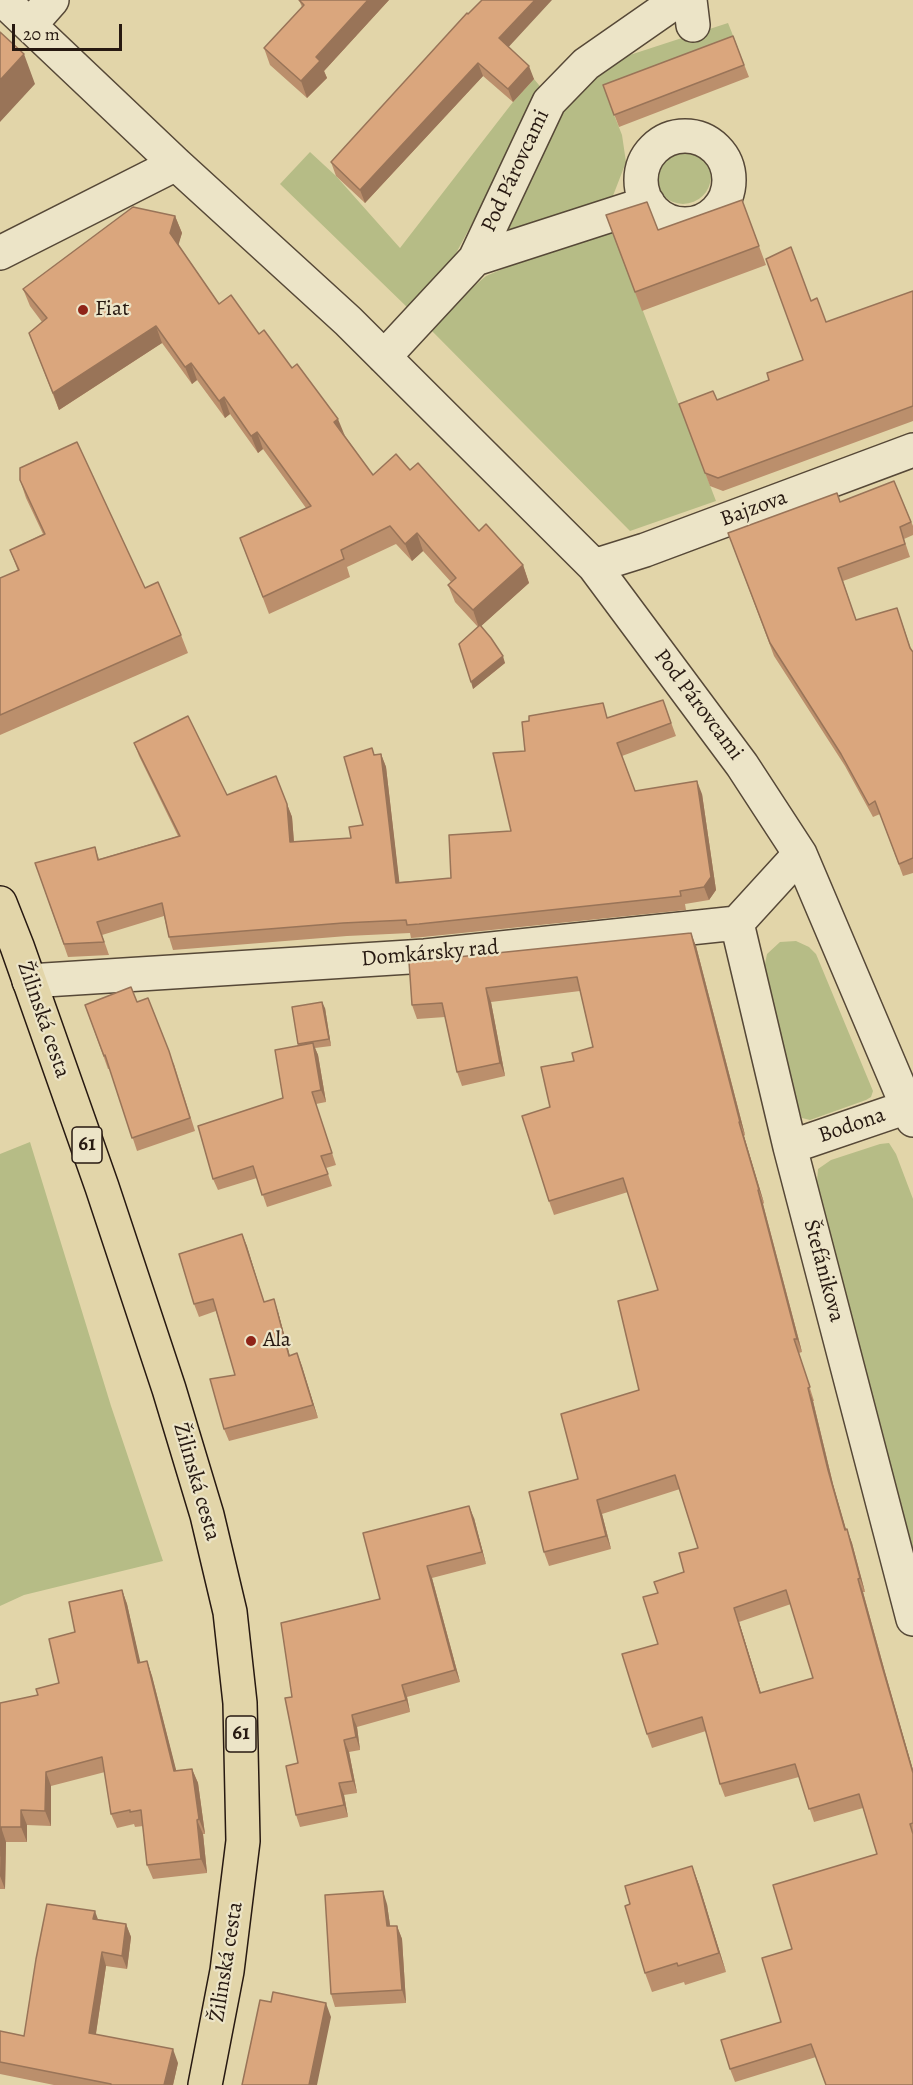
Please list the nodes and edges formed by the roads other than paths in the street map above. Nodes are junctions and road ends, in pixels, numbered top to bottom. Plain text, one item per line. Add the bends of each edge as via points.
1 (3, 0) edge
2 (52, 0) edge
3 (687, 8) edge
4 (30, 25) junction
5 (176, 164) junction
6 (648, 204) edge
7 (0, 253) edge
8 (475, 260) junction
9 (384, 357) junction
10 (913, 450) edge
11 (594, 566) junction
12 (800, 854) junction
13 (0, 903) edge
14 (737, 923) junction
15 (29, 981) junction
16 (911, 1110) edge
17 (790, 1147) junction
18 (913, 1619) edge
19 (205, 2085) edge

1 - 4 street, Pod Párovcami
2 - 4 street
3 - 8 street, Pod Párovcami via 586,64 549,102
4 - 5 street, Pod Párovcami
5 - 7 street
5 - 9 street, Pod Párovcami
6 - 8 street, Pod Párovcami
8 - 9 street, Pod Párovcami
9 - 11 street, Pod Párovcami
10 - 11 street, Bajzova
11 - 12 street, Pod Párovcami via 742,765
12 - 14 street
12 - 16 street, Pod Párovcami
13 - 15 main road, Žilinská cesta / 61
14 - 15 street, Domkársky rad via 425,956
14 - 17 street, Štefánikova
15 - 19 main road, Žilinská cesta / 61 via 170,1389 230,1612 240,1703 243,1841 227,1971
16 - 17 street, Bodona
17 - 18 street, Štefánikova

